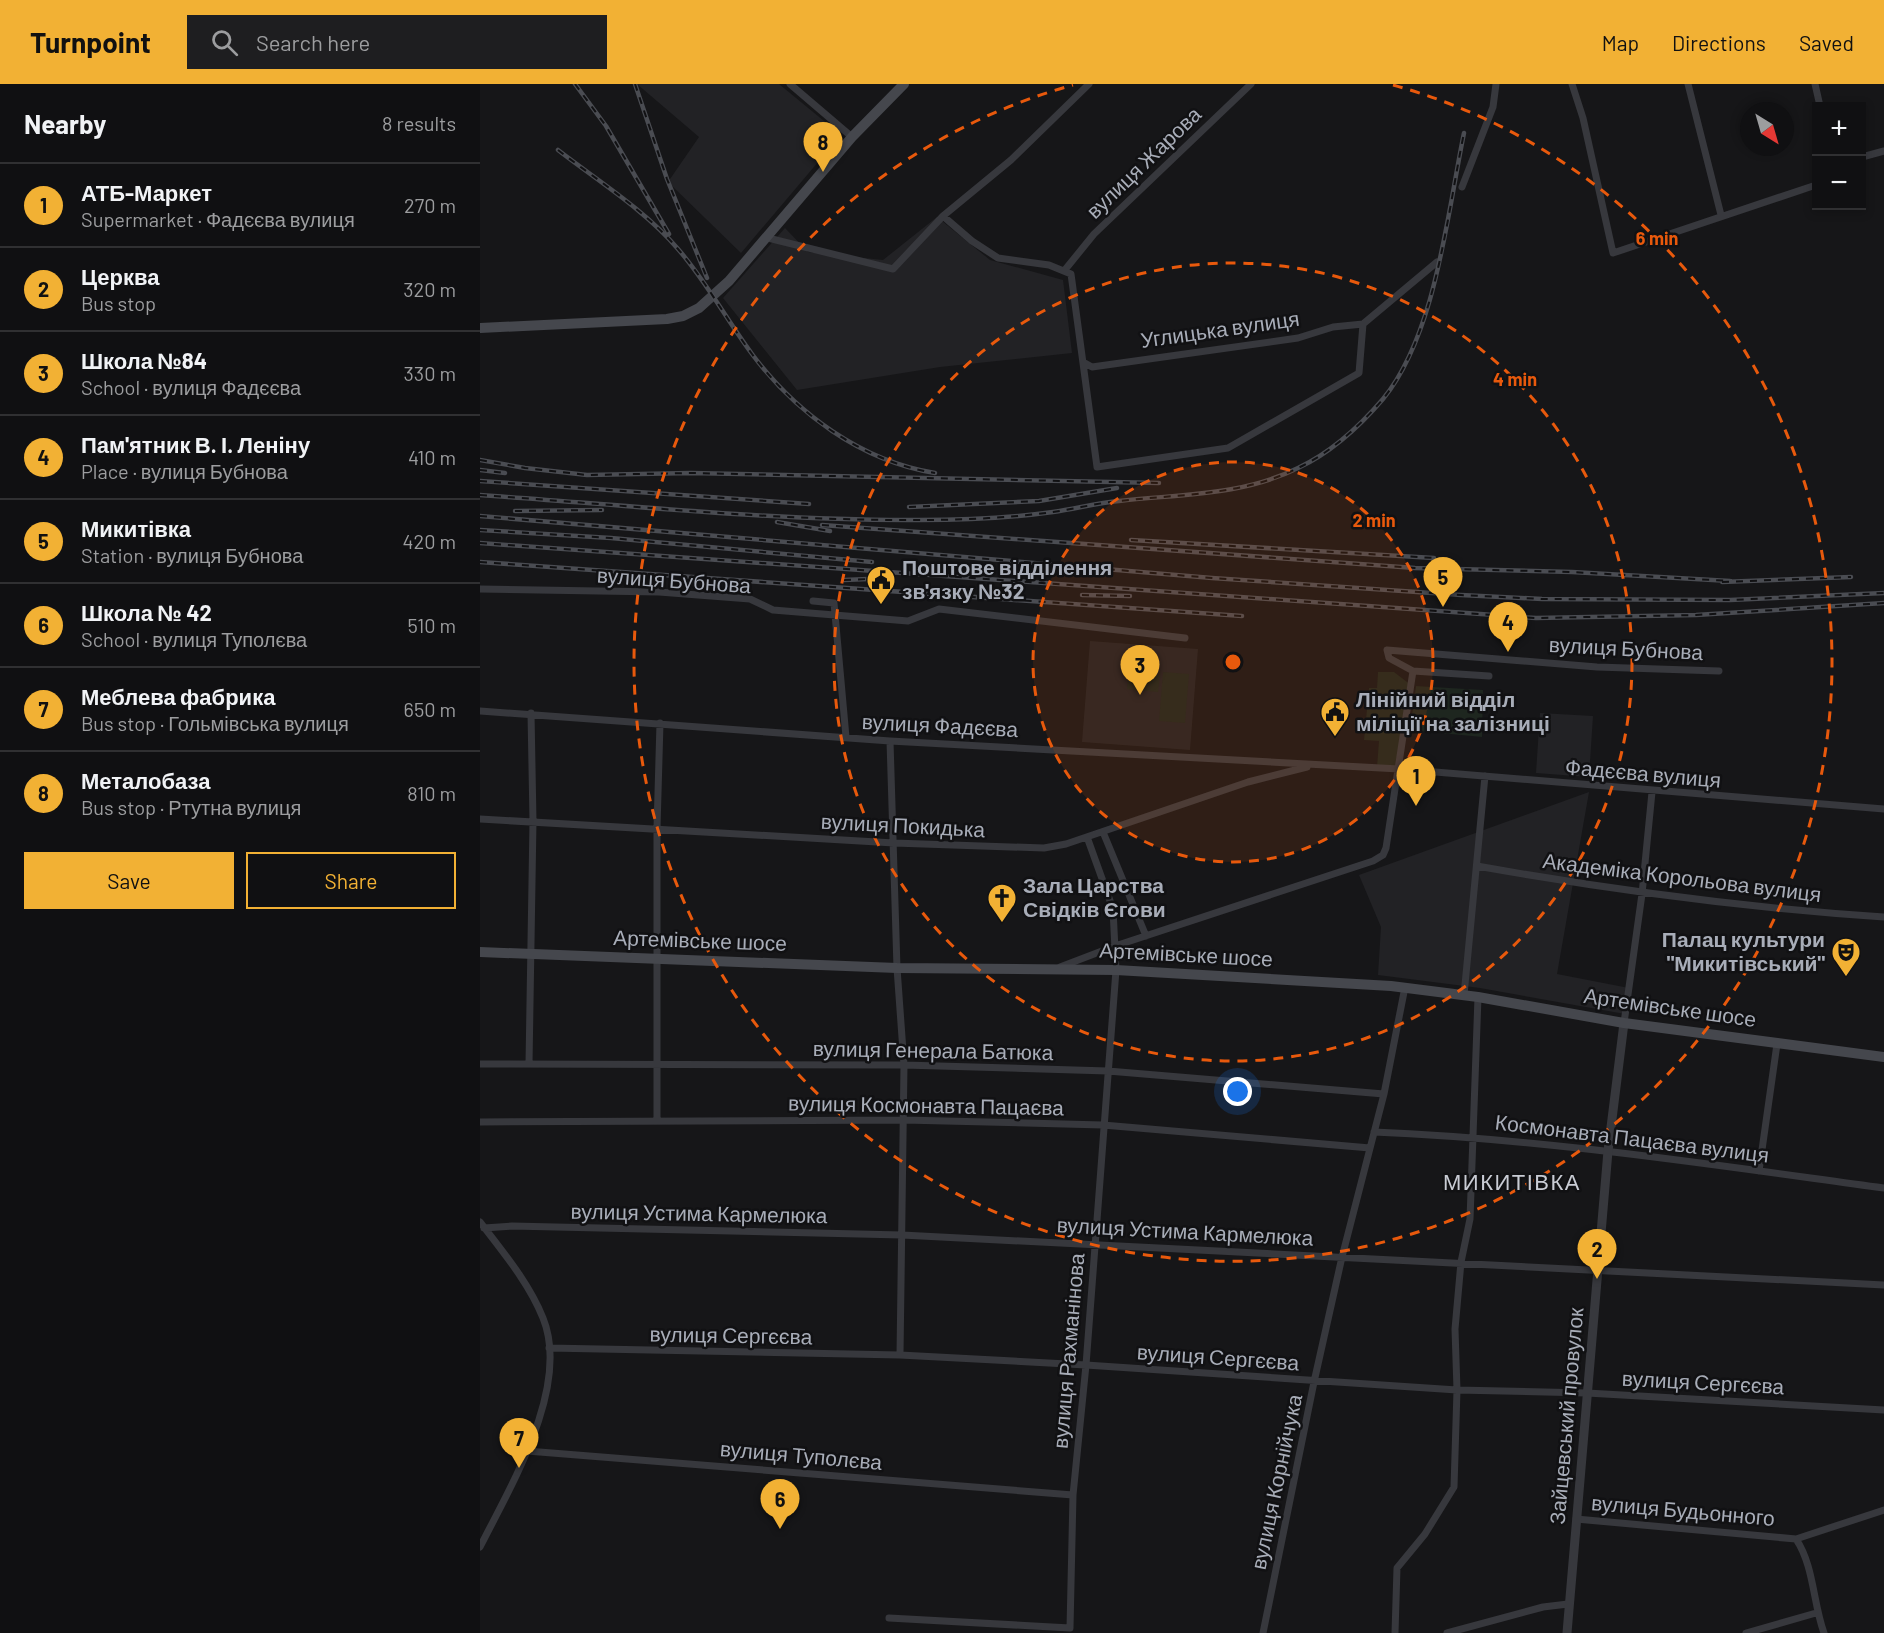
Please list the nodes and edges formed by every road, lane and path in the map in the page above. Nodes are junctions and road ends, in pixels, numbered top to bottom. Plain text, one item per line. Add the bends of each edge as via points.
1 (790, 84) edge
2 (904, 84) edge
3 (1089, 84) edge
4 (1251, 84) edge
5 (1496, 84) edge
6 (1572, 84) edge
7 (1688, 84) edge
8 (1815, 84) edge
9 (1819, 102) edge
10 (852, 137) junction
11 (1884, 151) edge
12 (1866, 156) edge
13 (1812, 186) edge
14 (1462, 187) dead end
15 (1721, 215) junction
16 (943, 216) junction
17 (768, 238) junction
18 (1437, 262) dead end
19 (1068, 272) junction
20 (1363, 324) junction
21 (480, 328) edge
22 (1083, 362) junction
23 (480, 589) edge
24 (813, 601) dead end
25 (834, 617) junction
26 (1185, 638) dead end
27 (1413, 671) junction
28 (1719, 671) dead end
29 (1489, 676) dead end
30 (480, 711) edge
31 (531, 713) junction
32 (660, 723) junction
33 (846, 737) junction
34 (890, 741) junction
35 (1313, 765) junction
36 (1399, 769) junction
37 (1485, 776) junction
38 (1652, 792) junction
39 (1884, 809) edge
40 (480, 819) edge
41 (533, 821) junction
42 (657, 828) junction
43 (1103, 832) junction
44 (1087, 837) junction
45 (894, 843) junction
46 (1477, 866) junction
47 (1642, 894) junction
48 (1884, 917) edge
49 (1146, 936) junction
50 (1115, 946) junction
51 (480, 952) edge
52 (529, 954) junction
53 (656, 959) junction
54 (897, 968) junction
55 (1053, 970) junction
56 (1116, 970) junction
57 (1404, 987) junction
58 (1464, 994) junction
59 (1479, 997) junction
60 (1624, 1023) junction
61 (1777, 1044) junction
62 (1884, 1058) edge
63 (480, 1064) edge
64 (529, 1064) junction
65 (904, 1065) junction
66 (657, 1066) junction
67 (1108, 1071) junction
68 (1384, 1094) junction
69 (657, 1120) junction
70 (904, 1120) junction
71 (480, 1122) edge
72 (1103, 1125) junction
73 (1374, 1132) junction
74 (1473, 1136) junction
75 (1370, 1148) junction
76 (1608, 1151) junction
77 (1759, 1171) junction
78 (1884, 1188) edge
79 (482, 1225) edge
80 (902, 1235) junction
81 (1096, 1244) junction
82 (1342, 1257) junction
83 (1461, 1262) junction
84 (1598, 1270) junction
85 (1884, 1285) edge
86 (549, 1348) junction
87 (900, 1356) junction
88 (1086, 1365) junction
89 (1314, 1382) junction
90 (1457, 1390) junction
91 (1587, 1393) junction
92 (1884, 1410) edge
93 (527, 1450) junction
94 (1073, 1495) junction
95 (1884, 1510) edge
96 (1576, 1519) junction
97 (1796, 1539) junction
98 (480, 1547) edge
99 (1568, 1604) junction
100 (1816, 1612) junction
101 (889, 1618) dead end
102 (1263, 1633) edge
103 (1395, 1633) edge
104 (1447, 1633) edge
105 (1567, 1633) edge
106 (1746, 1633) edge
107 (1824, 1633) edge

1 - 10 street
2 - 10 main road
3 - 16 street via 1011,160
4 - 19 street, вулиця Жарова via 1094,234
5 - 14 street via 1493,106
6 - 15 street via 1613,253
7 - 15 street
8 - 9 street
10 - 17 main road
11 - 12 street
13 - 15 street
16 - 17 street via 893,268
16 - 19 street via 998,258
17 - 21 main road via 714,296 683,316
18 - 20 street
19 - 22 street
20 - 22 street, Углицька вулиця via 1333,327 1298,338 1092,367
20 - 22 street via 1359,373 1228,448 1097,467
23 - 25 street, вулиця Бубнова via 659,592 750,599 773,610
24 - 25 street via 834,603
25 - 26 street, вулиця Бубнова via 908,621 939,609
25 - 33 street
27 - 28 street, вулиця Бубнова via 1389,658 1387,650 1598,667
27 - 29 street
27 - 36 street
30 - 31 street, вулиця Фадєєва
31 - 32 street, вулиця Фадєєва
31 - 41 street
32 - 33 street, вулиця Фадєєва
32 - 42 street
33 - 34 street, вулиця Фадєєва
34 - 35 street, вулиця Фадєєва
34 - 45 street
35 - 36 street, вулиця Фадєєва
35 - 43 street, вулиця Покидька via 1248,782
36 - 37 street, Фадєєва вулиця
36 - 49 street via 1383,855
37 - 38 street, Фадєєва вулиця
37 - 46 street
38 - 39 street, Фадєєва вулиця
38 - 47 street
40 - 41 street, вулиця Покидька
41 - 42 street, вулиця Покидька
41 - 52 street
42 - 45 street, вулиця Покидька
42 - 53 street
43 - 44 street, вулиця Покидька
43 - 49 street
44 - 45 street, вулиця Покидька via 1044,848
44 - 50 street, вулиця Рахманінова via 1113,909
45 - 54 street
46 - 47 street, Академіка Корольова вулиця
46 - 58 street
47 - 48 street, Академіка Корольова вулиця
47 - 60 street
49 - 50 street
50 - 55 street
50 - 56 street, вулиця Рахманінова
51 - 52 main road, Артемівське шосе
52 - 53 main road, Артемівське шосе
52 - 64 street
53 - 54 main road, Артемівське шосе
53 - 66 street
54 - 55 main road, Артемівське шосе
54 - 65 street
55 - 56 main road, Артемівське шосе
56 - 57 main road, Артемівське шосе
56 - 67 street, вулиця Рахманінова
57 - 58 main road, Артемівське шосе
57 - 68 street, вулиця Корнійчука
58 - 59 main road, Артемівське шосе
59 - 60 main road, Артемівське шосе
59 - 74 street
60 - 61 main road, Артемівське шосе
60 - 76 street, Зайцевський провулок
61 - 62 main road, Артемівське шосе
61 - 77 street
63 - 64 street, вулиця Генерала Батюка
64 - 66 street, вулиця Генерала Батюка
65 - 66 street, вулиця Генерала Батюка
65 - 67 street, вулиця Генерала Батюка
65 - 70 street
66 - 69 street
67 - 68 street, вулиця Генерала Батюка
67 - 72 street, вулиця Рахманінова
68 - 73 street, вулиця Корнійчука
69 - 70 street, вулиця Космонавта Пацаєва
69 - 71 street, вулиця Космонавта Пацаєва
70 - 72 street, вулиця Космонавта Пацаєва
70 - 80 street
72 - 75 street, вулиця Космонавта Пацаєва
72 - 81 street, вулиця Рахманінова
73 - 74 street, Космонавта Пацаєва вулиця
73 - 75 street, вулиця Корнійчука
74 - 76 street, Космонавта Пацаєва вулиця
74 - 83 street via 1470,1219
75 - 82 street, вулиця Корнійчука
76 - 77 street, Космонавта Пацаєва вулиця
76 - 84 street, Зайцевський провулок
77 - 78 street, Космонавта Пацаєва вулиця
79 - 80 street, вулиця Устима Кармелюка
79 - 86 street via 532,1296 544,1319
80 - 81 street, вулиця Устима Кармелюка
80 - 87 street
81 - 82 street, вулиця Устима Кармелюка
81 - 88 street, вулиця Рахманінова
82 - 83 street, вулиця Устима Кармелюка
82 - 89 street, вулиця Корнійчука
83 - 84 street, вулиця Устима Кармелюка
83 - 90 street via 1455,1329
84 - 85 street, вулиця Устима Кармелюка
84 - 91 street, Зайцевський провулок
86 - 87 street, вулиця Сергєєва
86 - 93 street via 545,1395
87 - 88 street, вулиця Сергєєва
88 - 89 street, вулиця Сергєєва
88 - 94 street, вулиця Рахманінова
89 - 90 street, вулиця Сергєєва
89 - 102 street, вулиця Корнійчука
90 - 91 street, вулиця Сергєєва
90 - 103 street via 1454,1487 1397,1568
91 - 92 street, вулиця Сергєєва
91 - 96 street, Зайцевський провулок
93 - 94 street, вулиця Туполєва
93 - 98 street
94 - 101 street, вулиця Рахманінова via 1070,1628
95 - 97 street
96 - 97 street, вулиця Будьонного
96 - 99 street, Зайцевський провулок
97 - 100 street, вулиця Будьонного via 1811,1579
99 - 104 street
99 - 105 street, Зайцевський провулок
100 - 106 street
100 - 107 street, вулиця Будьонного

